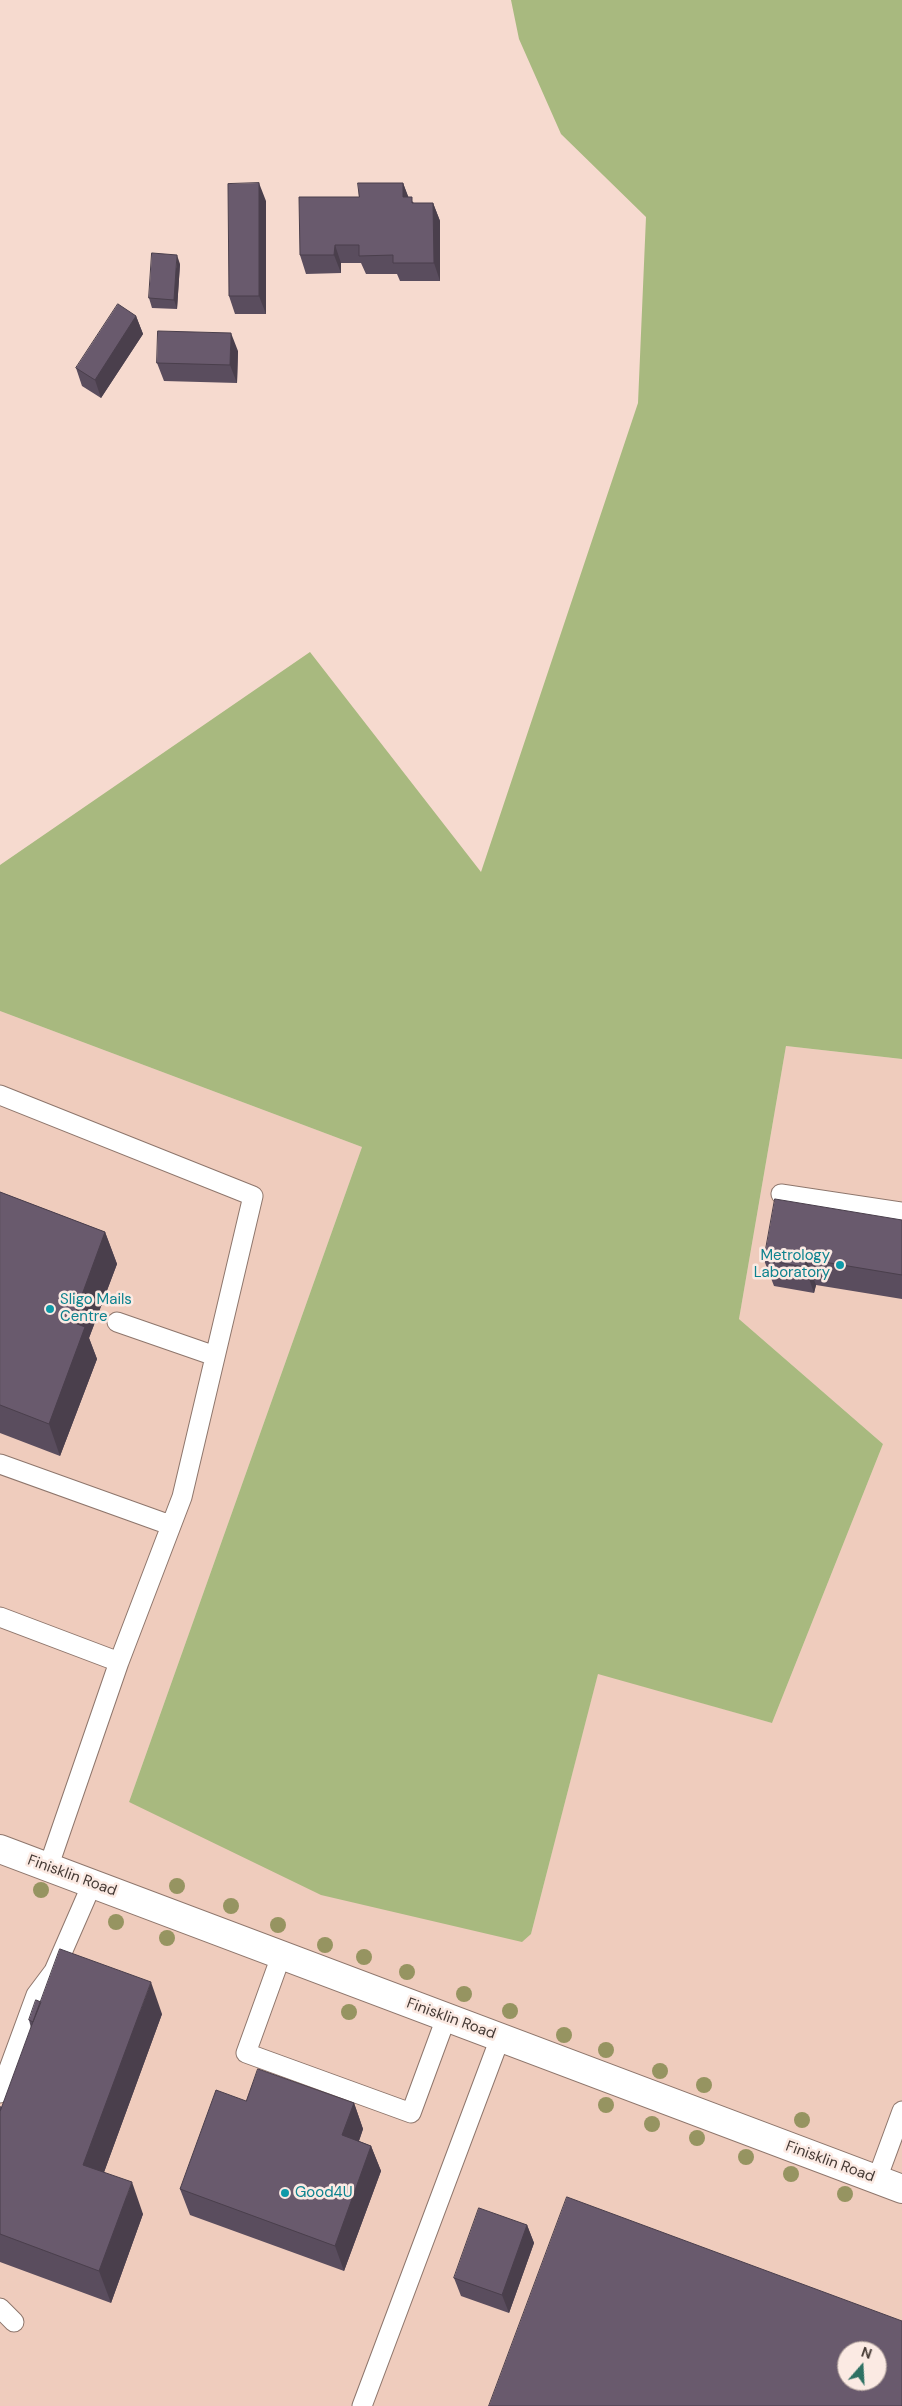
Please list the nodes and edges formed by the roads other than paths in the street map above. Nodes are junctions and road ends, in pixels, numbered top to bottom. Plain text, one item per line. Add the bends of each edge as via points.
1 (0, 1095) edge
2 (781, 1194) dead end
3 (902, 1212) edge
4 (116, 1322) dead end
5 (215, 1356) junction
6 (0, 1464) edge
7 (170, 1525) junction
8 (0, 1618) edge
9 (119, 1662) junction
10 (0, 1849) edge
11 (48, 1868) junction
12 (92, 1884) junction
13 (281, 1956) junction
14 (446, 2018) junction
15 (500, 2038) junction
16 (0, 2093) edge
17 (902, 2111) edge
18 (877, 2179) junction
19 (902, 2189) edge
20 (0, 2308) edge
21 (14, 2322) dead end
22 (362, 2406) edge

1 - 5 lane via 253,1196
2 - 3 lane
4 - 5 lane
5 - 7 lane via 182,1497
6 - 7 lane
7 - 9 lane
8 - 9 lane
9 - 11 lane
10 - 11 street, Finisklin Road
11 - 12 street, Finisklin Road
12 - 13 street, Finisklin Road
12 - 16 lane via 54,1971 36,1995
13 - 14 street, Finisklin Road
13 - 14 lane via 246,2053 411,2113
14 - 15 street, Finisklin Road
15 - 18 street, Finisklin Road
15 - 22 lane
17 - 18 lane
18 - 19 street, Finisklin Road
20 - 21 lane

